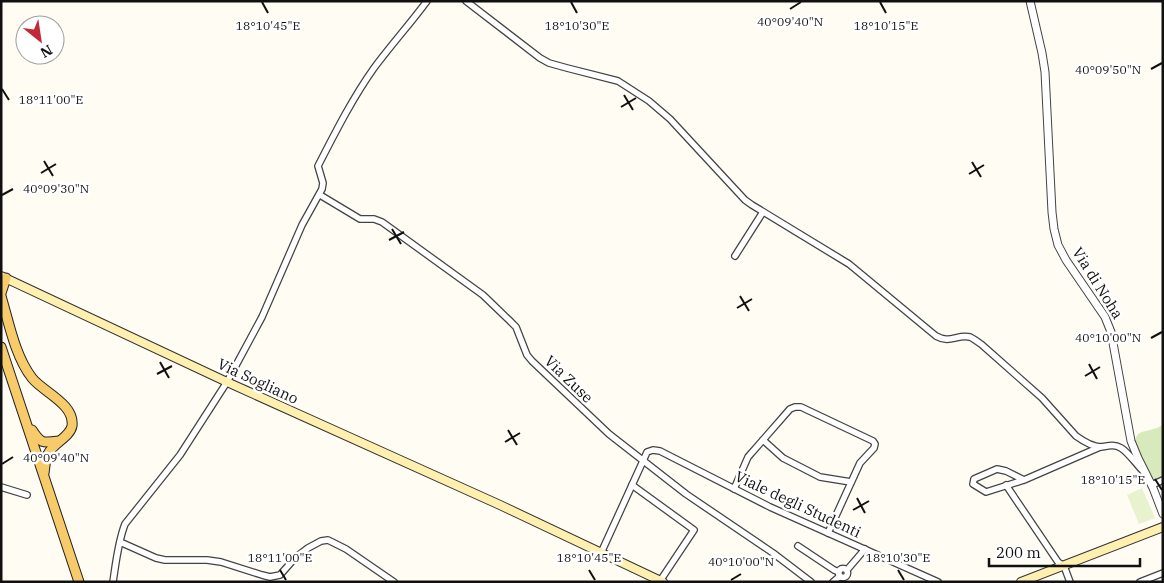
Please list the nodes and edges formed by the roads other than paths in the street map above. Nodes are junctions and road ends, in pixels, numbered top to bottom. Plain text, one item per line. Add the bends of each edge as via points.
1 (427, 1) edge
2 (466, 1) edge
3 (1030, 1) edge
4 (320, 195) junction
5 (764, 212) junction
6 (735, 256) dead end
7 (4, 277) edge
8 (1, 295) edge
9 (1, 347) edge
10 (227, 382) junction
11 (26, 422) junction
12 (763, 440) junction
13 (58, 441) junction
14 (1100, 447) junction
15 (643, 461) junction
16 (1146, 474) junction
17 (43, 476) junction
18 (1024, 480) junction
19 (1163, 480) edge
20 (851, 482) junction
21 (632, 485) junction
22 (1152, 485) junction
23 (1006, 486) junction
24 (1, 487) edge
25 (734, 489) junction
26 (27, 495) dead end
27 (1163, 514) edge
28 (1163, 528) edge
29 (828, 533) junction
30 (120, 542) junction
31 (798, 546) dead end
32 (865, 549) junction
33 (601, 553) junction
34 (1064, 566) junction
35 (1163, 573) edge
36 (839, 574) junction
37 (662, 581) edge
38 (79, 582) edge
39 (113, 582) edge
40 (394, 582) edge
41 (811, 582) edge
42 (833, 582) edge
43 (938, 582) edge
44 (1022, 582) edge
45 (1070, 582) edge
46 (1140, 582) edge

1 - 4 street via 374,68 342,120 318,166 323,183
2 - 5 street via 540,58 618,81 649,101 670,119 745,200
3 - 16 street, Via di Noha via 1045,72 1054,229 1066,260 1105,317 1111,332 1131,441
4 - 10 street via 302,225 262,317
4 - 15 street, Via Zuse via 360,219 382,222 483,295 516,327 532,361 603,429
5 - 6 street
5 - 14 street via 849,264 936,336 946,340 968,337 981,344 1042,398 1076,436
7 - 8 main road
7 - 10 main road, Via Sogliano
8 - 13 main road via 26,369 33,380 63,403 71,414 72,426 68,435
9 - 11 main road
10 - 30 street via 180,455 125,524
10 - 33 main road, Via Sogliano
11 - 13 main road via 45,443
11 - 17 main road
12 - 20 street via 783,458 820,477
12 - 20 street via 795,407 864,437 875,444 874,448 860,463
12 - 25 street via 748,457
13 - 17 main road via 48,453
14 - 16 street via 1111,445 1121,448
14 - 18 street
15 - 21 street
15 - 25 street, Viale degli Studenti via 647,452 660,451
15 - 41 street, Via Zuse
16 - 22 street, Via di Noha
17 - 38 main road
18 - 23 street
18 - 23 street via 997,469 974,479 973,484 986,492
19 - 22 street
20 - 29 street
21 - 33 street
21 - 37 street via 694,530
22 - 27 street, Via di Noha
23 - 34 street via 1058,562
24 - 26 street
25 - 29 street, Viale degli Studenti
28 - 34 main road
29 - 32 street, Viale degli Studenti
30 - 39 street
30 - 40 street via 156,558 221,562 270,577 280,575 308,548 328,540
31 - 36 street
32 - 36 street via 847,570 841,569
32 - 43 street, Viale degli Studenti
33 - 37 main road, Via Sogliano
34 - 44 main road
34 - 45 street
35 - 46 street
36 - 42 street

